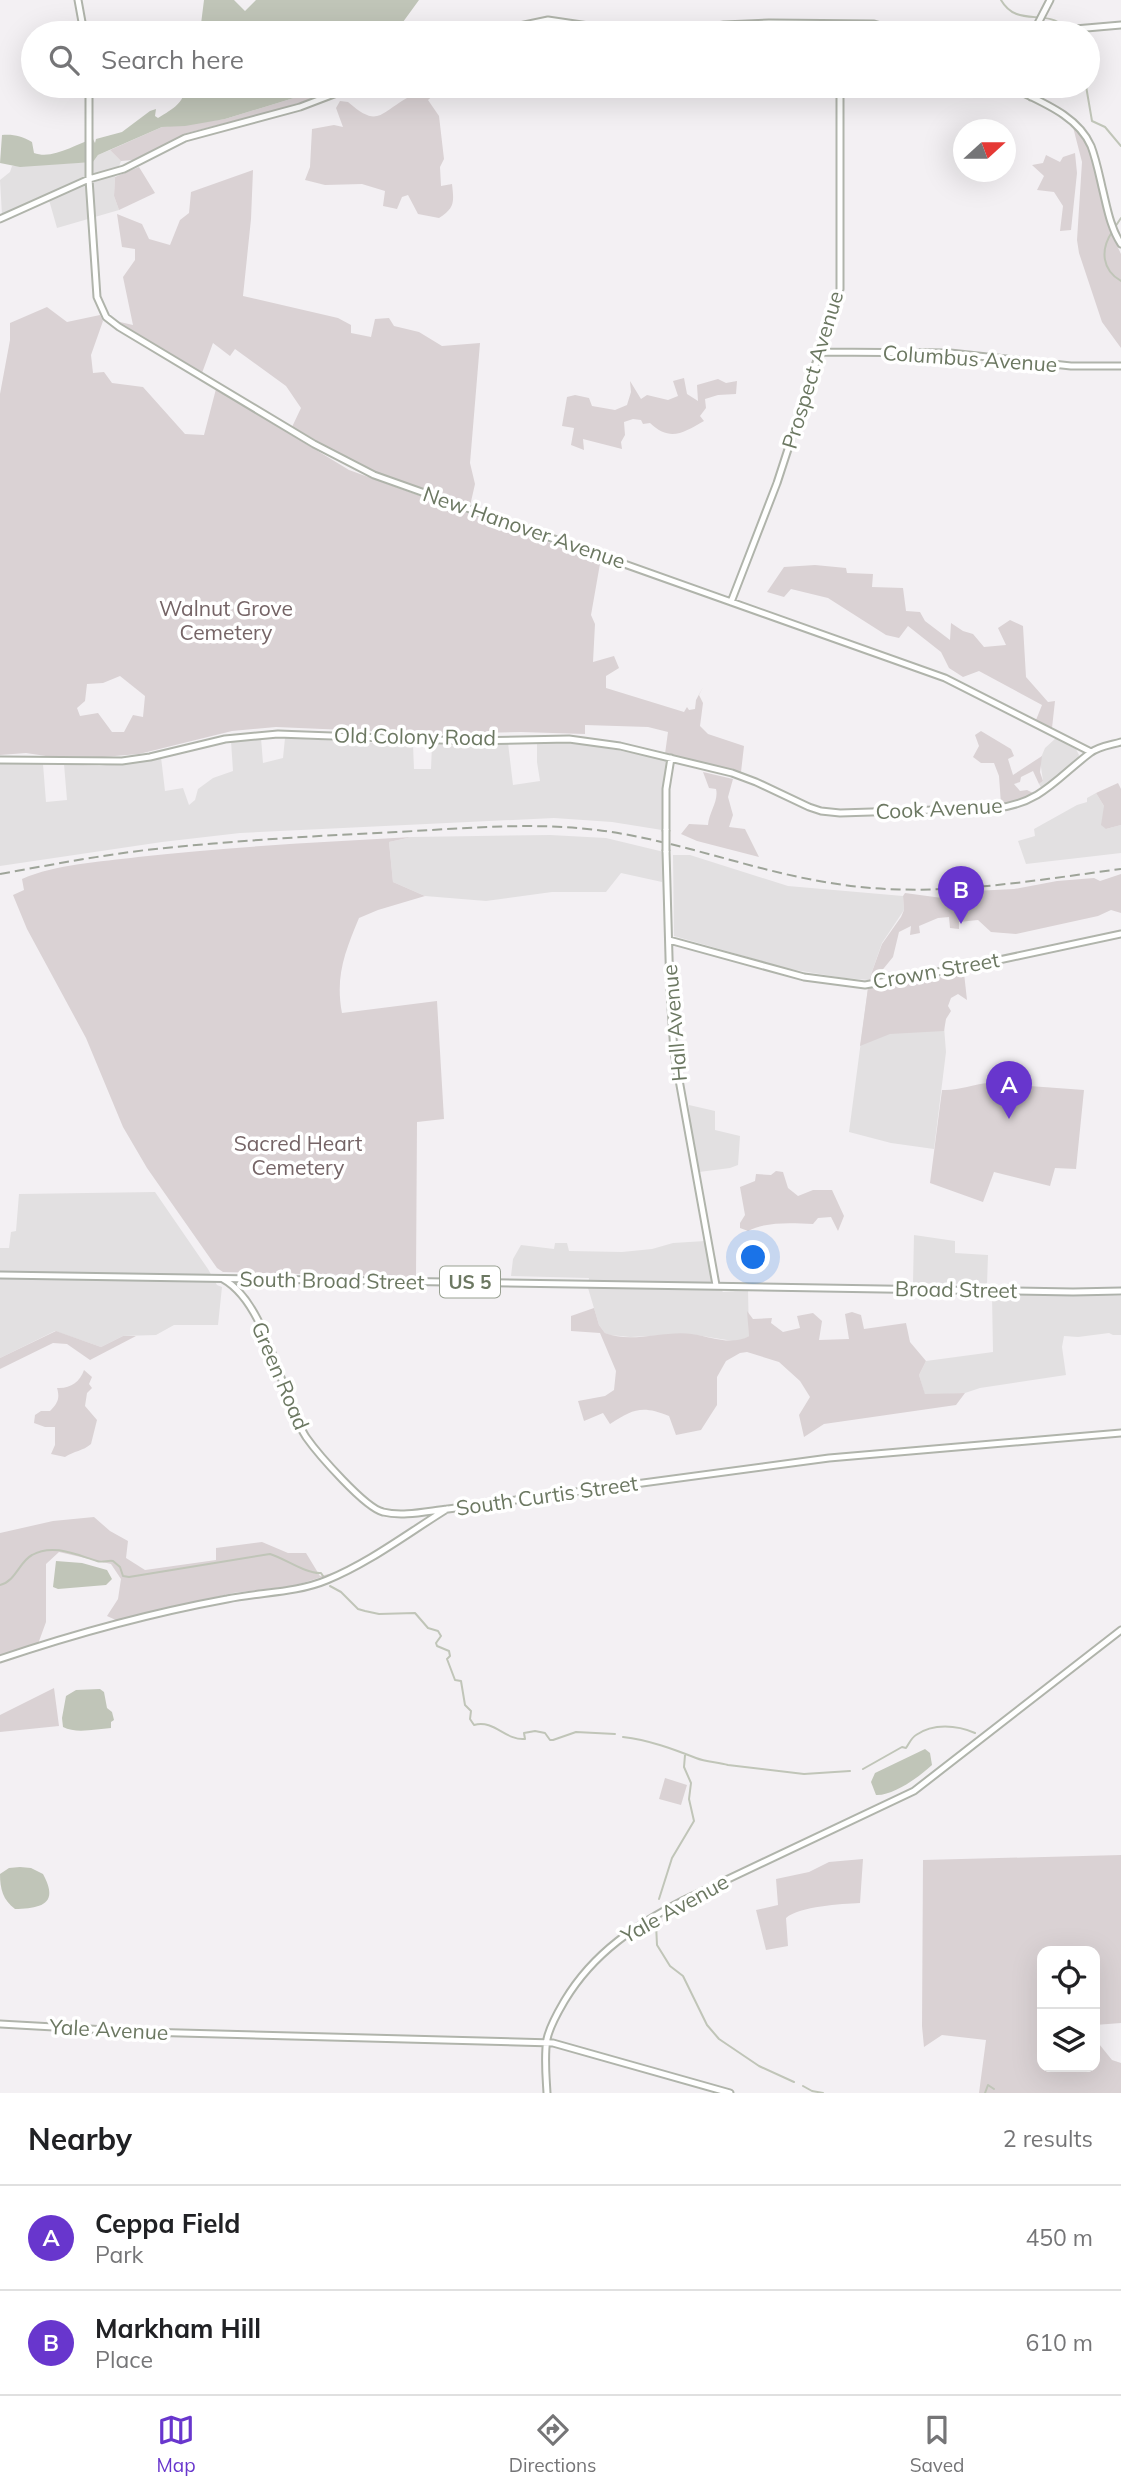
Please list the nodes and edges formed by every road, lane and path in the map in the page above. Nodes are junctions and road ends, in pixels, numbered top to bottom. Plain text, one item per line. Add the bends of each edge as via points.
1 (78, 0) edge
2 (1049, 3) edge
3 (82, 21) edge
4 (1039, 21) edge
5 (1121, 25) edge
6 (1100, 27) edge
7 (89, 98) edge
8 (324, 98) edge
9 (840, 98) edge
10 (1033, 98) edge
11 (89, 179) junction
12 (0, 219) edge
13 (1120, 242) edge
14 (820, 352) junction
15 (1121, 366) edge
16 (731, 602) junction
17 (1121, 742) edge
18 (1091, 752) junction
19 (671, 758) junction
20 (0, 760) edge
21 (821, 811) joint
22 (1121, 934) edge
23 (669, 940) junction
24 (0, 1275) edge
25 (223, 1279) junction
26 (716, 1285) junction
27 (790, 1287) joint
28 (1121, 1291) edge
29 (1121, 1433) edge
30 (448, 1509) junction
31 (1121, 1630) edge
32 (0, 1659) edge
33 (0, 2024) edge
34 (546, 2043) junction
35 (547, 2093) edge
36 (730, 2093) edge

1 - 3 main road
2 - 4 main road
5 - 6 main road
7 - 11 main road, New Hanover Avenue
8 - 11 main road via 197,134 124,169
9 - 14 main road, Prospect Avenue via 840,289
10 - 13 main road via 1073,121 1090,144
11 - 12 main road
11 - 16 main road, New Hanover Avenue via 97,297 106,317 119,327 354,466
14 - 15 main road, Columbus Avenue via 950,354 1071,366
14 - 16 main road, Prospect Avenue
16 - 18 main road, New Hanover Avenue via 954,681
17 - 18 main road, Cook Avenue
18 - 21 main road, Cook Avenue via 1046,790 1017,805
19 - 20 main road, Old Colony Road via 569,739 466,741 286,734 228,738 121,761
19 - 21 main road, Old Colony Road via 744,777
19 - 23 main road, Hall Avenue, bridge via 666,789
22 - 23 main road, Crown Street via 865,985 804,977
23 - 26 main road, Hall Avenue via 674,1052
24 - 25 main road, South Broad Street / US 5
25 - 26 main road, South Broad Street / US 5
25 - 30 main road, Green Road via 238,1290 263,1331 315,1450 378,1511 396,1514
26 - 27 main road, South Broad Street / US 5
27 - 28 main road, Broad Street / US 5
29 - 30 main road, South Curtis Street via 829,1458
30 - 32 main road, South Curtis Street via 354,1567 319,1583 136,1619
31 - 34 main road, Yale Avenue via 914,1791 746,1869 628,1932 574,1985 554,2018
33 - 34 main road, Yale Avenue
34 - 35 main road
34 - 36 main road

